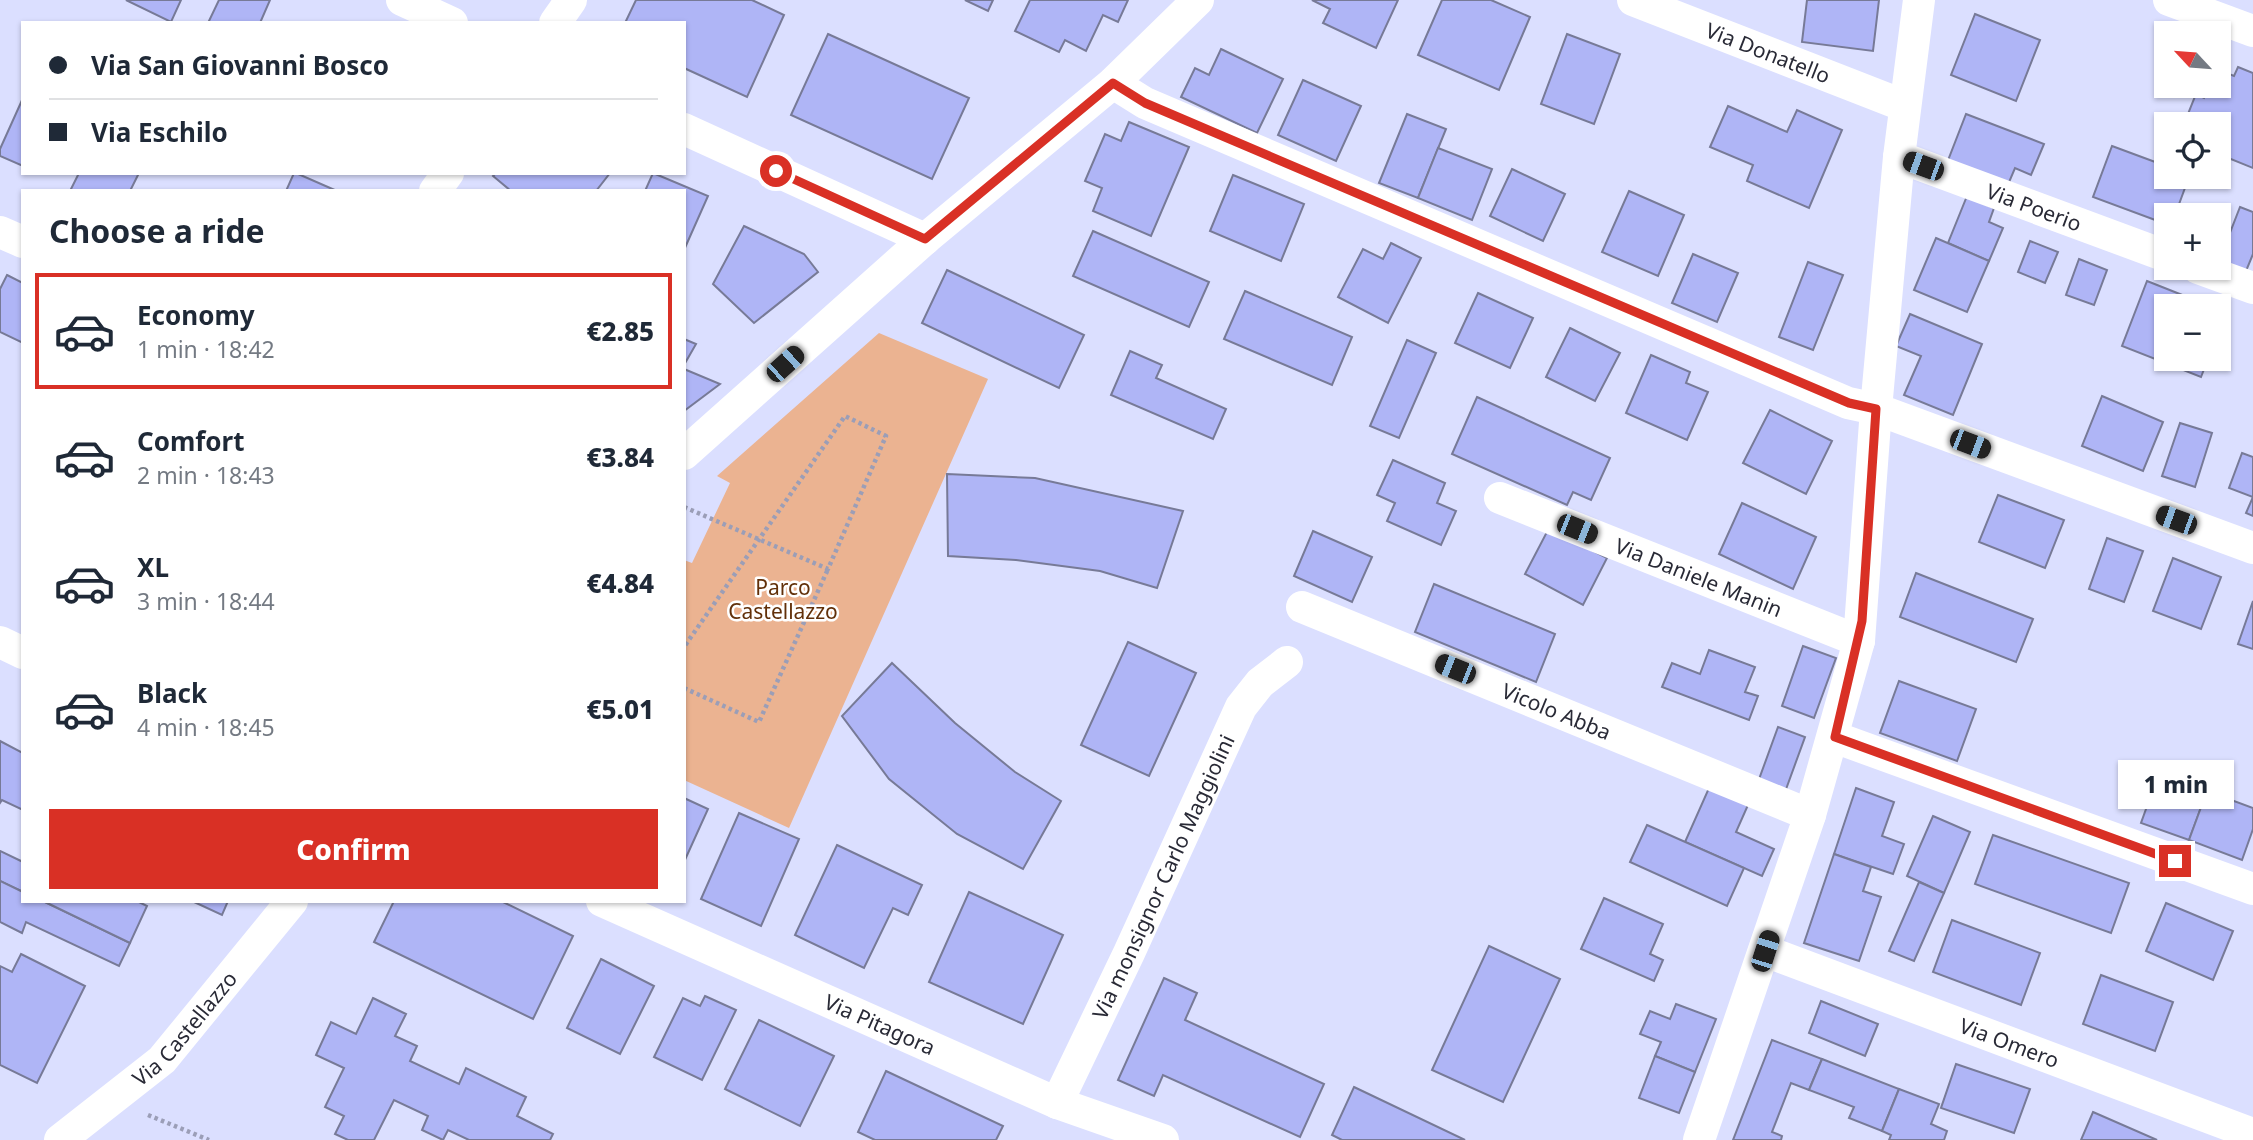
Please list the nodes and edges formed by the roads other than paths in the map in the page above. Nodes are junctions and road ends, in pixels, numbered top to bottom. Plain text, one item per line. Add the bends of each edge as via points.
1 (402, 0) edge
2 (571, 0) edge
3 (1198, 0) edge
4 (1633, 0) edge
5 (1919, 0) edge
6 (2169, 0) edge
7 (448, 21) edge
8 (556, 21) edge
9 (2253, 31) edge
10 (1113, 83) junction
11 (1905, 106) junction
12 (686, 130) edge
13 (1899, 157) junction
14 (0, 232) edge
15 (925, 239) junction
16 (21, 241) edge
17 (2154, 252) edge
18 (2231, 280) edge
19 (2253, 288) edge
20 (1876, 409) junction
21 (686, 452) edge
22 (1500, 498) dead end
23 (2253, 548) edge
24 (1302, 607) dead end
25 (1859, 641) junction
26 (0, 642) edge
27 (21, 652) edge
28 (1287, 662) dead end
29 (1835, 737) junction
30 (1810, 815) junction
31 (2253, 889) edge
32 (290, 903) edge
33 (607, 903) edge
34 (1765, 951) junction
35 (1057, 1102) junction
36 (1081, 1127) edge
37 (2253, 1135) edge
38 (60, 1140) edge
39 (1163, 1140) edge
40 (1699, 1140) edge

1 - 7 street
2 - 8 street
3 - 10 street
4 - 11 street, Via Donatello
5 - 11 street
6 - 9 street
10 - 15 street
10 - 20 street via 1145,103 1849,403
11 - 13 street
12 - 15 street
13 - 17 street, Via Poerio
13 - 20 street
14 - 16 street
15 - 21 street
18 - 19 street
20 - 23 street
20 - 25 street
22 - 25 street, Via Daniele Manin
24 - 30 street, Vicolo Abba
25 - 29 street
26 - 27 street
28 - 35 street, Via monsignor Carlo Maggiolini via 1260,683 1241,707
29 - 30 street
29 - 31 street
30 - 34 street
32 - 38 street, Via Castellazzo via 162,1060
33 - 35 street, Via Pitagora
34 - 37 street, Via Omero
34 - 40 street
35 - 36 street, Via Pitagora
36 - 39 street, Via Pitagora

